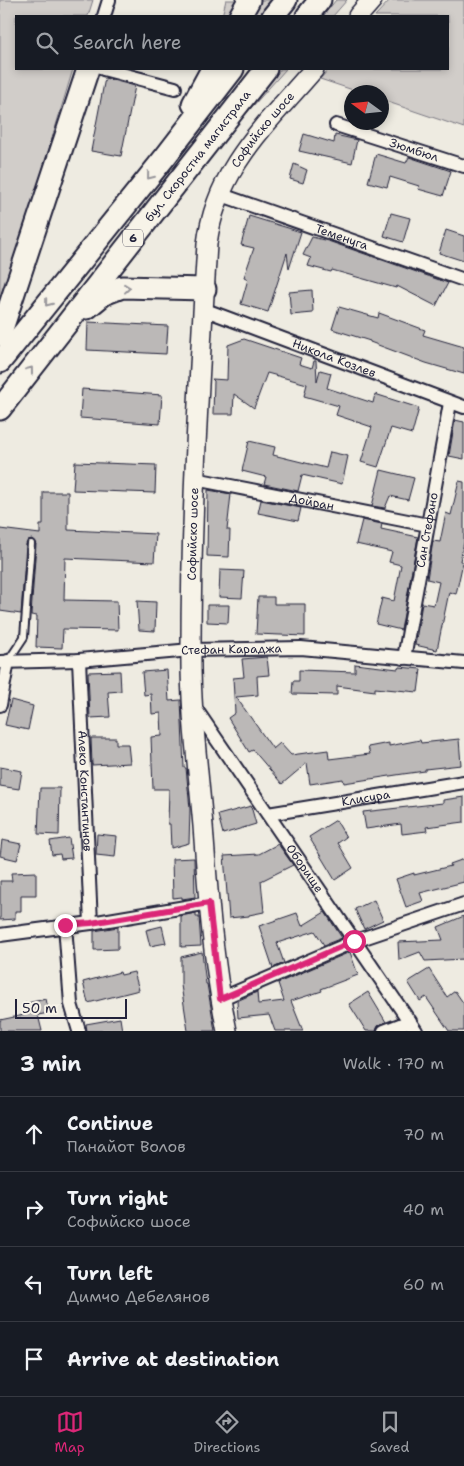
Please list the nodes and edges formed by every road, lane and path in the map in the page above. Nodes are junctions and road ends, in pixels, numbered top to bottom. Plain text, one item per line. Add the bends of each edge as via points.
1 (108, 0) edge
2 (248, 0) edge
3 (286, 0) edge
4 (320, 0) edge
5 (372, 0) edge
6 (104, 15) edge
7 (240, 15) edge
8 (274, 15) edge
9 (308, 15) edge
10 (359, 15) edge
11 (88, 70) edge
12 (107, 70) edge
13 (211, 70) edge
14 (232, 70) edge
15 (265, 70) edge
16 (313, 70) edge
17 (175, 88) dead end
18 (336, 125) dead end
19 (165, 157) junction
20 (464, 166) edge
21 (219, 194) junction
22 (464, 280) edge
23 (204, 299) junction
24 (0, 335) edge
25 (48, 347) junction
26 (0, 362) edge
27 (450, 403) junction
28 (464, 408) edge
29 (0, 409) edge
30 (194, 479) junction
31 (428, 525) junction
32 (31, 544) dead end
33 (191, 650) junction
34 (404, 658) junction
35 (79, 660) junction
36 (4, 662) edge
37 (464, 663) edge
38 (0, 705) edge
39 (193, 705) junction
40 (464, 782) edge
41 (268, 814) junction
42 (209, 903) junction
43 (464, 904) edge
44 (91, 923) junction
45 (65, 925) junction
46 (0, 935) edge
47 (354, 941) junction
48 (220, 999) junction
49 (413, 1026) edge
50 (79, 1031) edge
51 (227, 1031) edge
52 (384, 1031) edge

1 - 6 street
2 - 7 highway
3 - 8 highway
4 - 9 highway
5 - 10 main road
11 - 24 highway
12 - 17 street
13 - 19 highway
14 - 19 highway, бул. Скоростна магистрала / 6
15 - 25 highway, бул. Скоростна магистрала / 6
16 - 21 main road, Софийско шосе via 243,152
18 - 20 street, Зюмбюл
19 -> 26 highway, бул. Скоростна магистрала / 6
21 - 22 street, Теменуга
21 - 23 main road, Софийско шосе via 209,228
25 -> 23 highway via 95,300 113,290 134,287
23 - 27 street, Никола Козлев
23 - 30 main road, Софийско шосе
29 -> 25 highway, бул. Скоростна магистрала / 6
27 - 28 street, Никола Козлев
27 - 31 street, Сан Стефано
30 - 31 street, Дойран
30 - 33 main road, Софийско шосе
31 - 34 street, Сан Стефано
32 - 36 lane via 24,637
33 - 34 street, Стефан Караджа via 301,648
33 - 35 street, Стефан Караджа
33 - 39 main road, Софийско шосе
34 - 37 street, Стефан Караджа
35 - 36 street, Стефан Караджа
35 - 44 street, Алеко Константинов
36 - 38 street
39 - 41 street, Оборище
39 - 42 main road, Софийско шосе
40 - 41 street, Клисура
41 - 47 street, Оборище
42 - 44 street
42 - 48 main road, Софийско шосе
43 - 47 street
44 - 45 street
45 - 46 street
45 - 50 street via 71,1004
47 - 48 street
47 - 49 street, Оборище
48 - 51 main road, Софийско шосе
49 - 52 street

